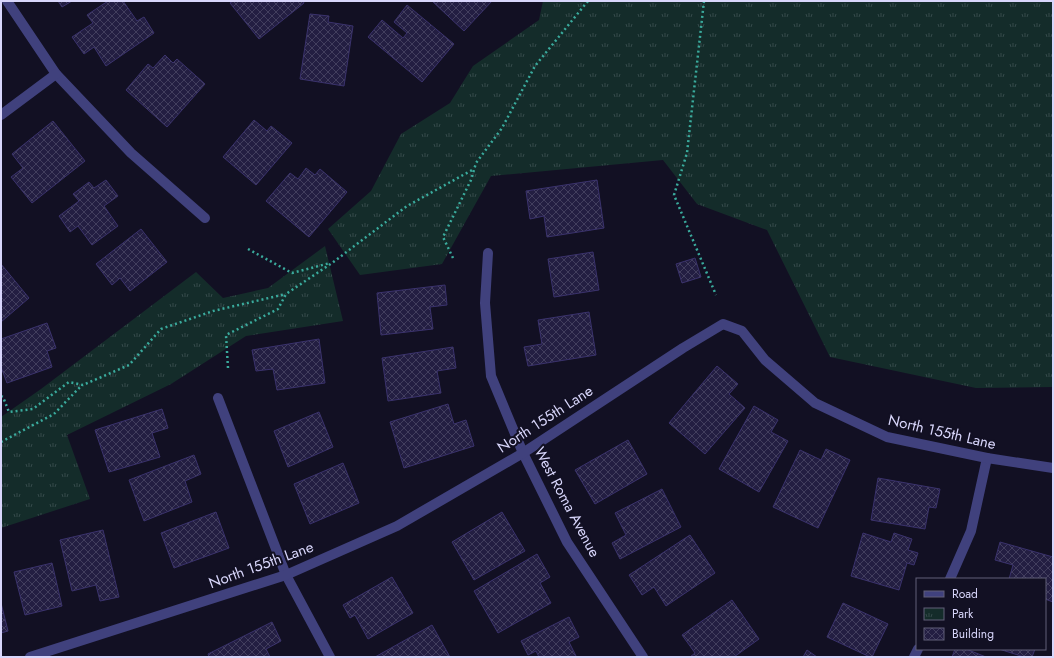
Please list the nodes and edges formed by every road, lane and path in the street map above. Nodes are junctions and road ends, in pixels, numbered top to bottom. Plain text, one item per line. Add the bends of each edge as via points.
1 (7, 1) edge
2 (588, 1) edge
3 (704, 1) edge
4 (56, 74) junction
5 (1, 115) edge
6 (474, 169) junction
7 (206, 218) dead end
8 (248, 249) dead end
9 (488, 253) dead end
10 (453, 258) dead end
11 (332, 263) junction
12 (286, 294) junction
13 (716, 295) dead end
14 (228, 368) dead end
15 (82, 385) junction
16 (1, 396) edge
17 (218, 398) dead end
18 (1, 442) edge
19 (523, 453) junction
20 (987, 458) junction
21 (1053, 468) edge
22 (286, 575) junction
23 (950, 578) edge
24 (47, 654) edge
25 (30, 657) edge
26 (330, 657) edge
27 (643, 657) edge

1 - 4 street
2 - 6 path via 535,66 502,128 476,162
3 - 13 path via 687,153 674,194
4 - 5 street
4 - 7 street via 131,153
6 - 10 path via 443,237
6 - 11 path via 407,206
8 - 11 path via 292,273
9 - 19 street, West Roma Avenue via 485,303 491,376
11 - 12 path
12 - 14 path via 278,309 226,335
12 - 15 path via 214,311 161,329 129,365
15 - 16 path via 69,382 33,409 9,412
15 - 18 path via 54,414
17 - 22 street
19 - 20 street, North 155th Lane via 723,324 742,331 765,360 815,403 887,437
19 - 22 street, North 155th Lane via 397,526
19 - 27 street, West Roma Avenue via 567,542
20 - 21 street, North 155th Lane
20 - 23 street via 971,531
22 - 24 street, North 155th Lane
22 - 26 street
24 - 25 street, North 155th Lane

